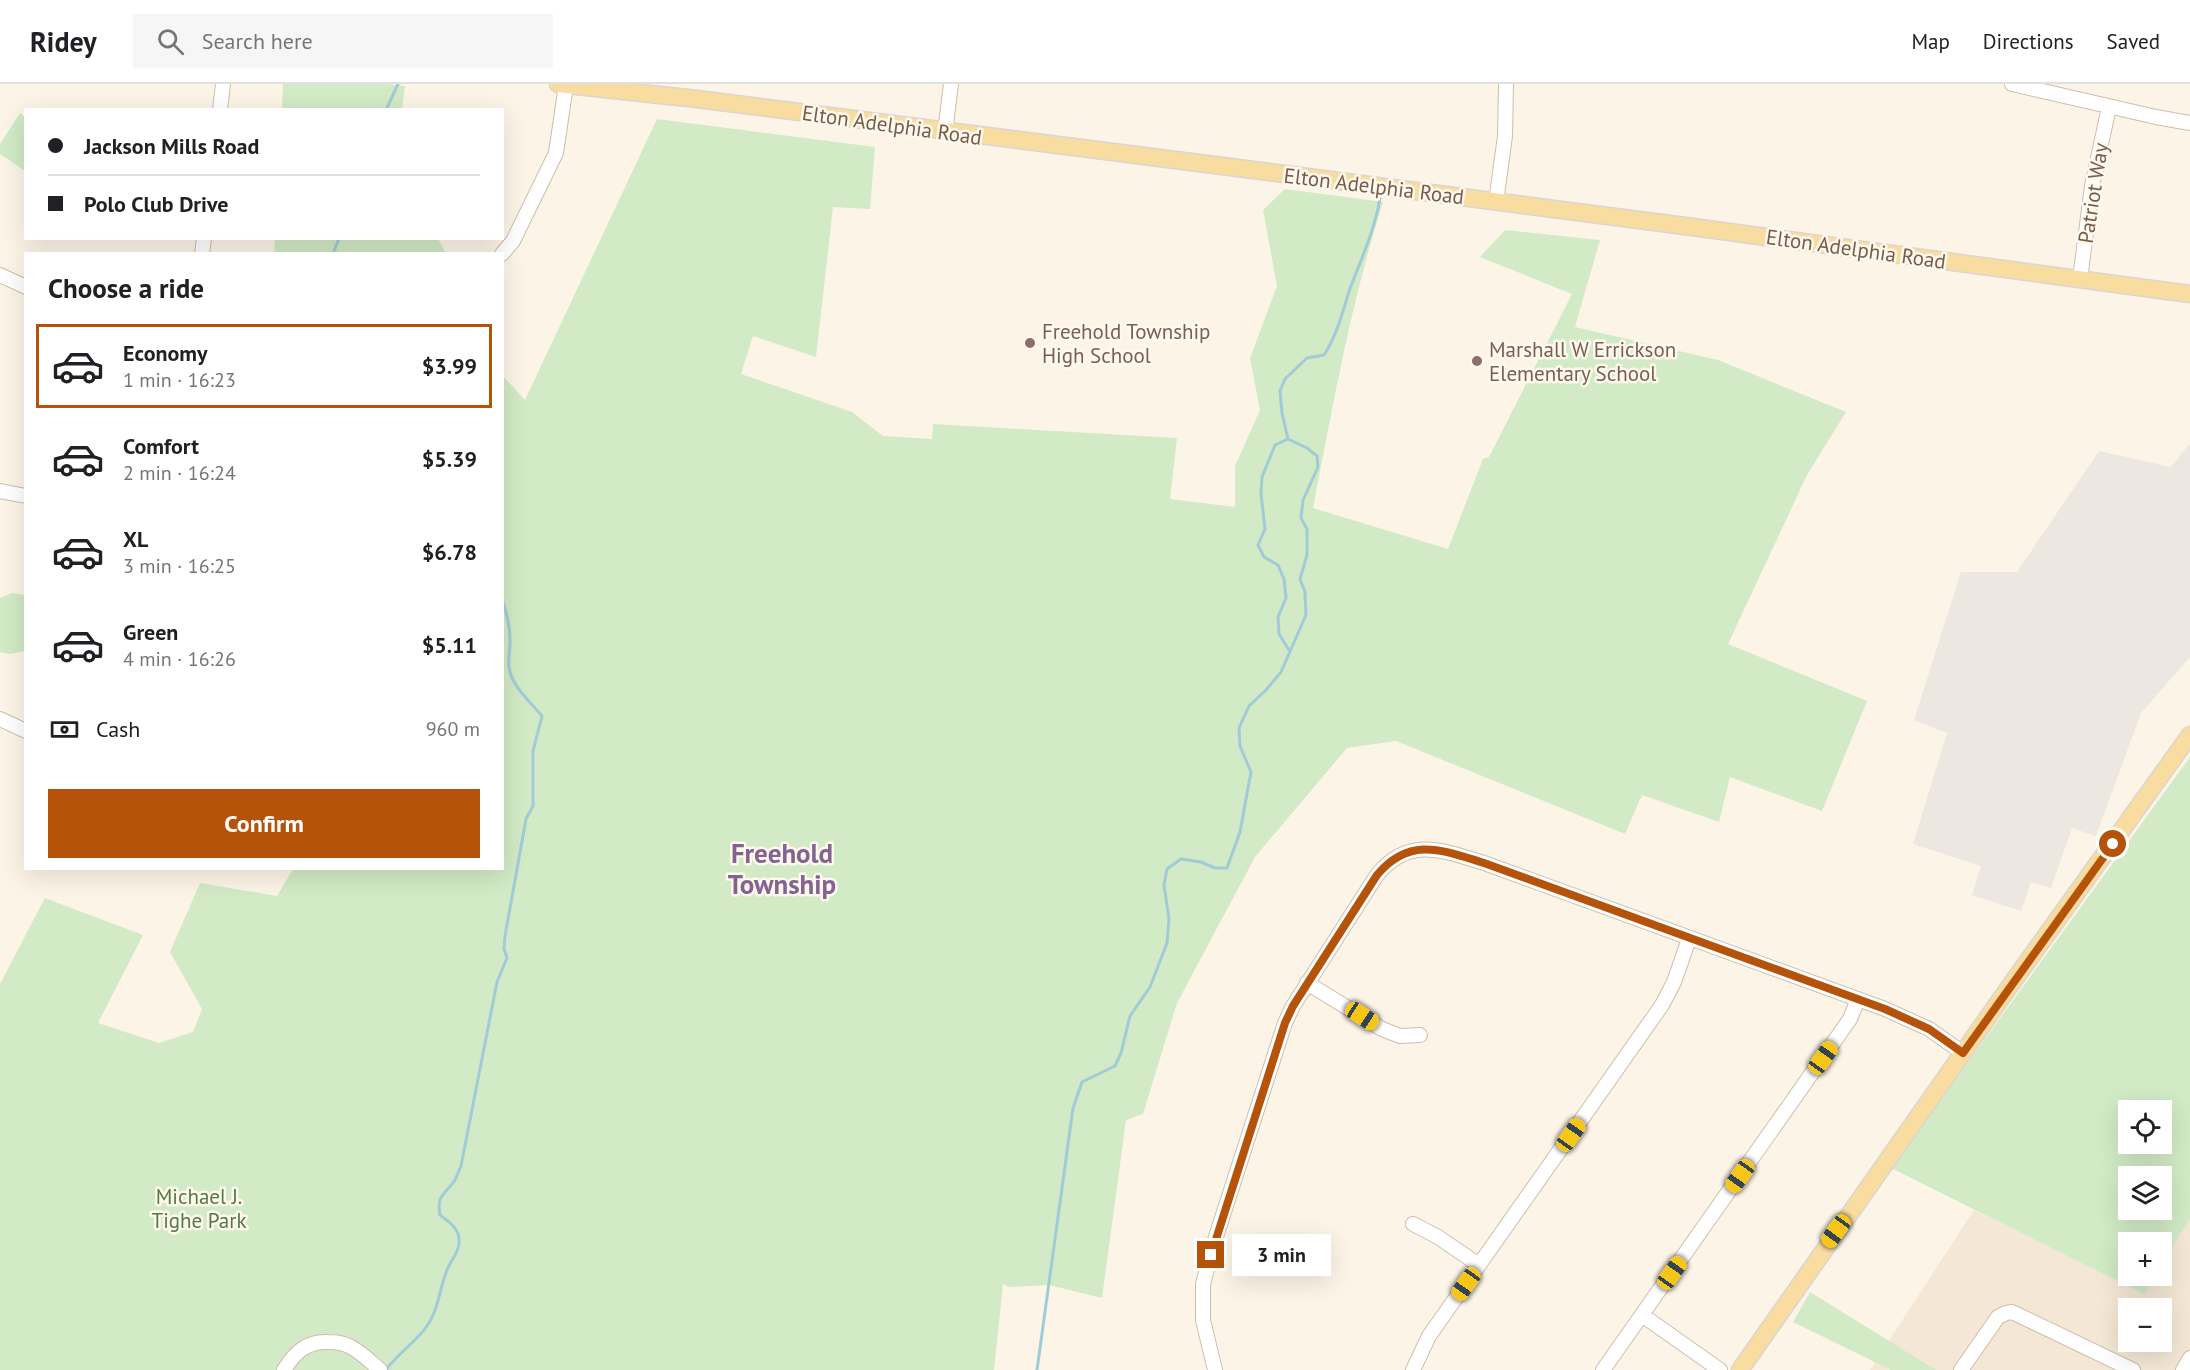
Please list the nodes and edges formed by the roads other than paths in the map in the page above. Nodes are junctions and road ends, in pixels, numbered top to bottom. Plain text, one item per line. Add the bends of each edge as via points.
1 (223, 84) edge
2 (951, 84) edge
3 (1506, 84) edge
4 (2012, 84) edge
5 (562, 85) edge
6 (2109, 107) junction
7 (220, 108) edge
8 (2190, 123) edge
9 (945, 132) junction
10 (1496, 202) junction
11 (504, 252) edge
12 (0, 275) edge
13 (2080, 279) junction
14 (24, 285) edge
15 (2190, 294) edge
16 (0, 491) edge
17 (24, 496) edge
18 (0, 719) edge
19 (24, 729) edge
20 (2190, 735) edge
21 (1689, 939) junction
22 (1307, 983) junction
23 (1858, 999) junction
24 (1420, 1035) dead end
25 (1963, 1053) junction
26 (1413, 1224) dead end
27 (1479, 1265) junction
28 (1642, 1315) junction
29 (2190, 1358) edge
30 (2106, 1364) edge
31 (284, 1370) edge
32 (375, 1370) edge
33 (1215, 1370) edge
34 (1413, 1370) edge
35 (1602, 1370) edge
36 (1720, 1370) edge
37 (1740, 1370) edge
38 (1961, 1370) edge
39 (2133, 1370) edge
40 (2183, 1370) edge

1 - 7 street
2 - 9 street
3 - 10 street via 1505,136
4 - 6 street
5 - 9 main road, Elton Adelphia Road
5 - 11 street via 556,153 513,241
6 - 8 street
6 - 13 street, Patriot Way via 2092,186
9 - 10 main road, Elton Adelphia Road
10 - 13 main road, Elton Adelphia Road
12 - 14 street
13 - 15 main road, Elton Adelphia Road
16 - 17 street
18 - 19 street
20 - 25 main road
21 - 22 street via 1484,863 1424,848 1404,853 1383,869
21 - 23 street
21 - 27 street via 1662,1005
22 - 24 street via 1382,1029 1400,1036
22 - 33 street via 1285,1023 1207,1268 1203,1320
23 - 25 street via 1914,1021
23 - 28 street via 1850,1019
25 - 37 main road
26 - 27 street
27 - 34 street via 1429,1336
28 - 35 street
28 - 36 street
29 - 40 street
30 - 38 street via 2016,1314 2006,1313 1998,1317
30 - 39 street
31 - 32 street via 297,1352 309,1344 335,1342 349,1345

